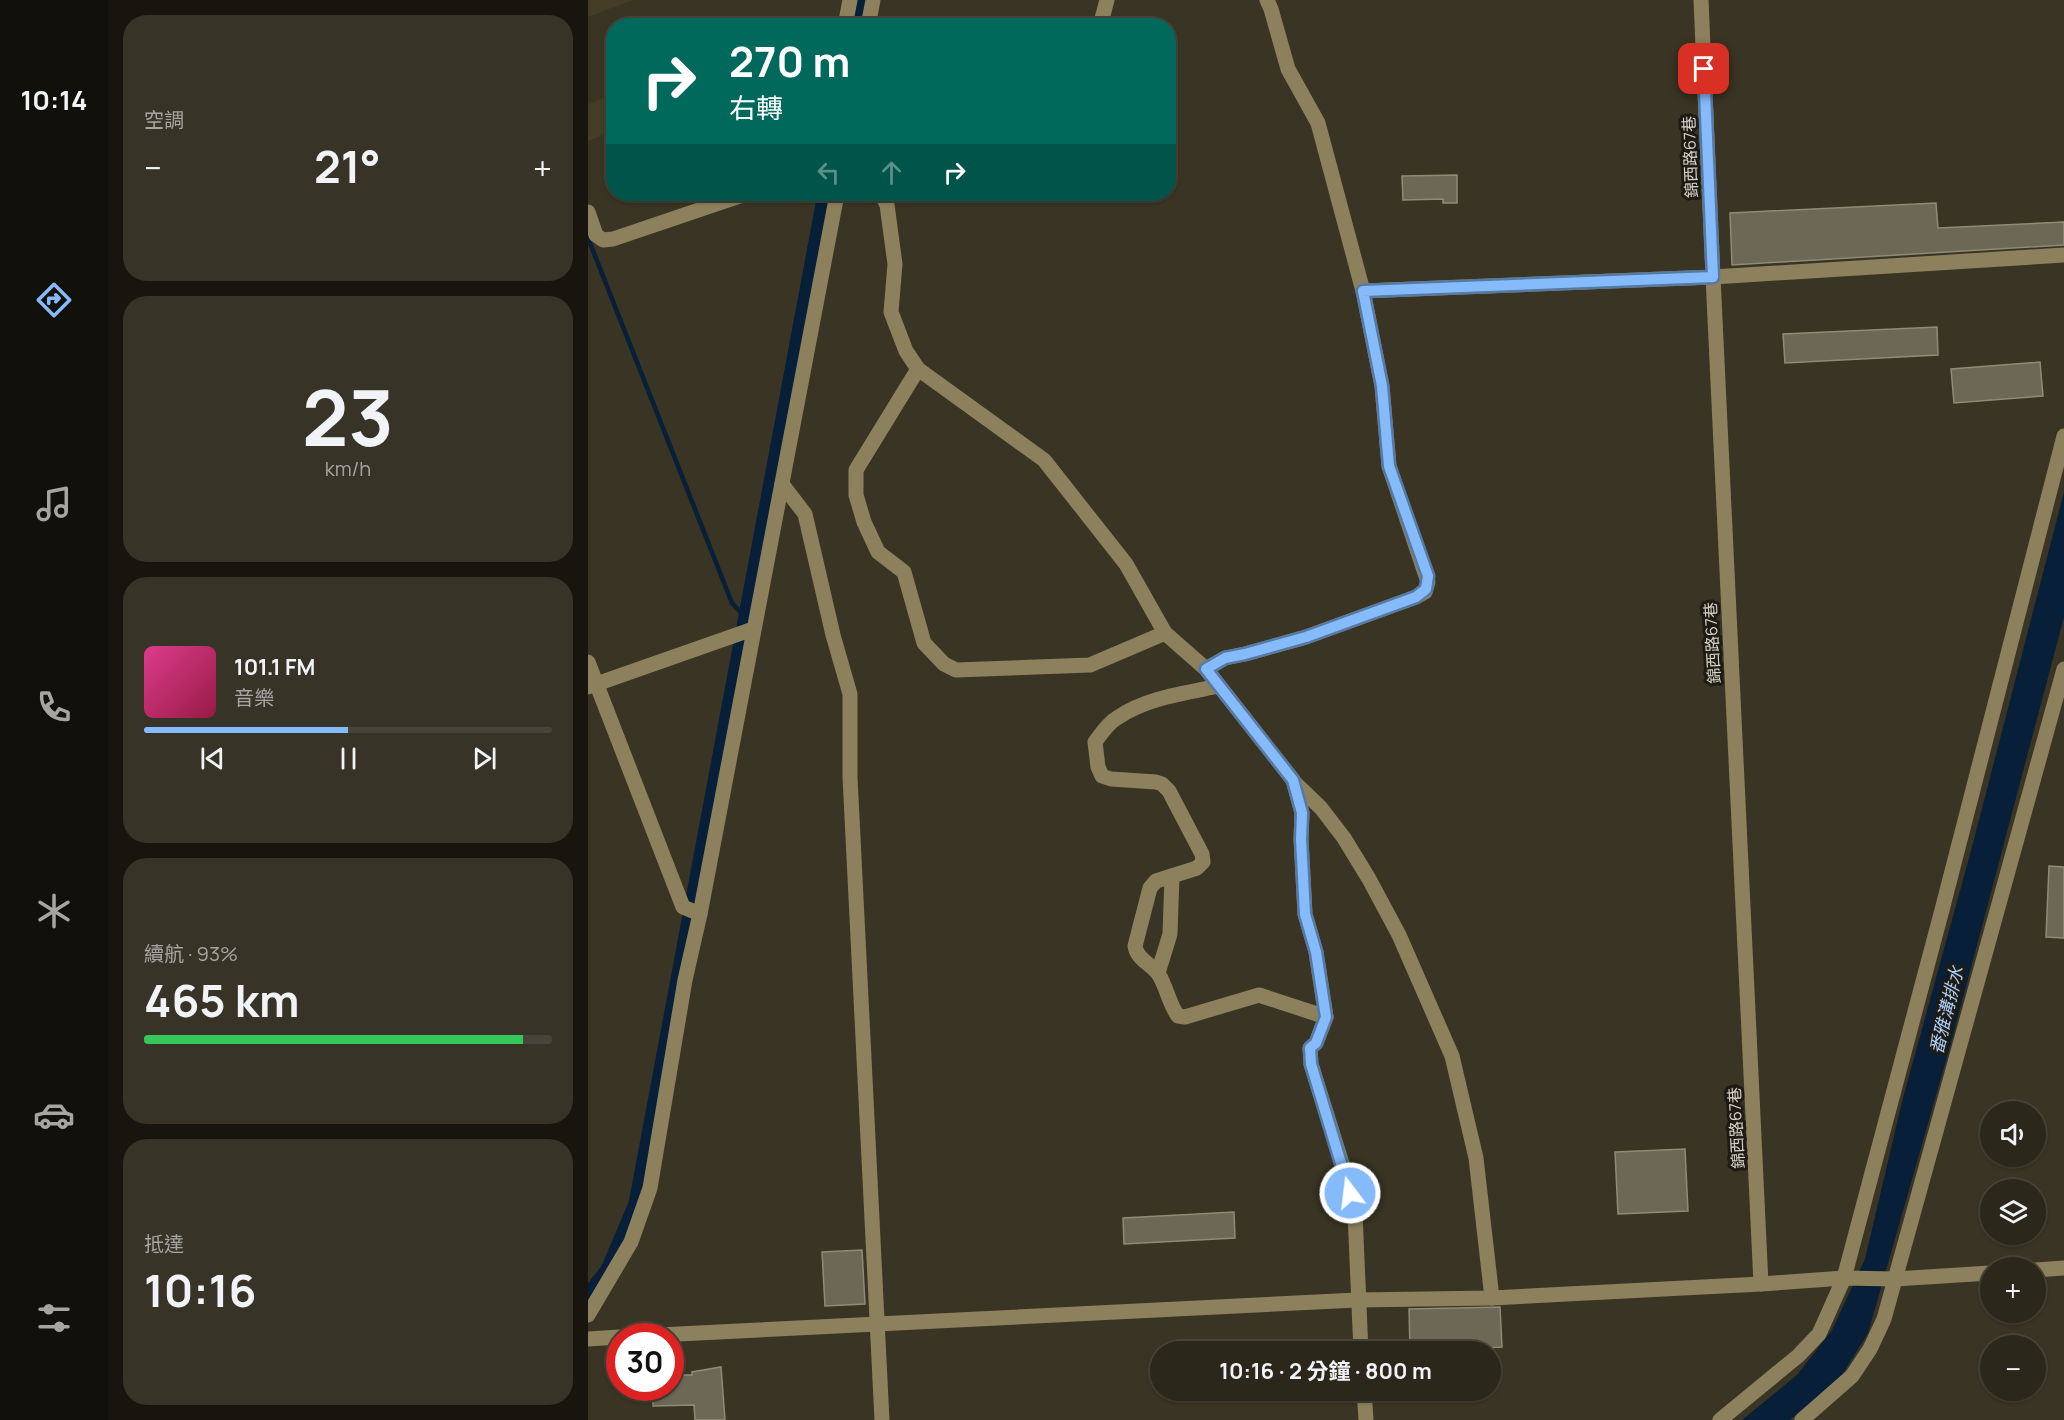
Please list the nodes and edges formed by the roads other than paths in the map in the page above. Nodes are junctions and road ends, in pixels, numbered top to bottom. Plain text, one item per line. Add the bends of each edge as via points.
1 (850, 0) edge
2 (873, 0) edge
3 (1107, 0) edge
4 (1267, 0) edge
5 (1701, 0) edge
6 (847, 18) edge
7 (870, 18) edge
8 (1102, 18) edge
9 (725, 201) edge
10 (836, 201) edge
11 (885, 201) edge
12 (588, 212) edge
13 (2064, 255) edge
14 (1713, 277) junction
15 (1363, 291) junction
16 (918, 369) junction
17 (2064, 436) edge
18 (782, 484) junction
19 (753, 629) junction
20 (1165, 633) junction
21 (588, 662) edge
22 (1206, 669) junction
23 (2064, 669) edge
24 (592, 686) edge
25 (1219, 686) junction
26 (1293, 780) junction
27 (1172, 876) junction
28 (700, 914) junction
29 (1158, 973) junction
30 (1326, 1017) junction
31 (2064, 1268) edge
32 (2046, 1269) edge
33 (1980, 1274) edge
34 (1844, 1278) junction
35 (1895, 1279) junction
36 (1761, 1284) junction
37 (1492, 1298) junction
38 (1357, 1300) junction
39 (588, 1315) edge
40 (877, 1324) junction
41 (684, 1334) edge
42 (606, 1338) edge
43 (588, 1339) edge
44 (1360, 1341) edge
45 (1365, 1401) edge
46 (882, 1420) edge
47 (1366, 1420) edge
48 (1720, 1420) edge
49 (1802, 1420) edge

1 - 6 street
2 - 7 street
3 - 8 street
4 - 15 street via 1287,69 1318,123
5 - 14 street, 錦西路67巷
9 - 12 street via 603,240 596,235
10 - 18 street
11 - 16 street via 895,264 891,312 906,351
13 - 14 street
14 - 15 street
14 - 36 street, 錦西路67巷
15 - 22 street via 1382,386 1389,466 1428,576 1426,589 1416,597 1306,637 1225,658
16 - 20 street via 1044,460 1126,564
16 - 20 street via 856,470 856,495 878,552 904,572 924,644 956,670 1090,665
17 - 34 street
18 - 19 street
18 - 40 street via 805,513 850,694 850,777
19 - 24 street
19 - 28 street
20 - 22 street
21 - 24 street
22 - 25 street
23 - 35 street
24 - 28 street via 683,907
25 - 26 street
25 - 27 street via 1139,706 1115,718 1095,742 1102,776 1156,782 1169,791 1203,862
26 - 30 street via 1302,813 1305,914 1316,952
26 - 37 street via 1321,807 1369,879 1399,935 1452,1056 1476,1158
27 - 29 street via 1170,934
27 - 29 street via 1156,881 1150,888 1135,946 1136,955
28 - 39 street via 650,1188 632,1242
29 - 30 street via 1178,1016 1259,995
30 - 38 street via 1316,1043 1310,1048 1311,1064 1355,1213
31 - 32 street
33 - 35 street
34 - 35 street
34 - 36 street
34 - 48 street via 1819,1334
35 - 49 street via 1884,1319 1870,1349 1852,1376
36 - 37 street
37 - 38 street
38 - 40 street
38 - 44 street
40 - 41 street
40 - 46 street
42 - 43 street
45 - 47 street

